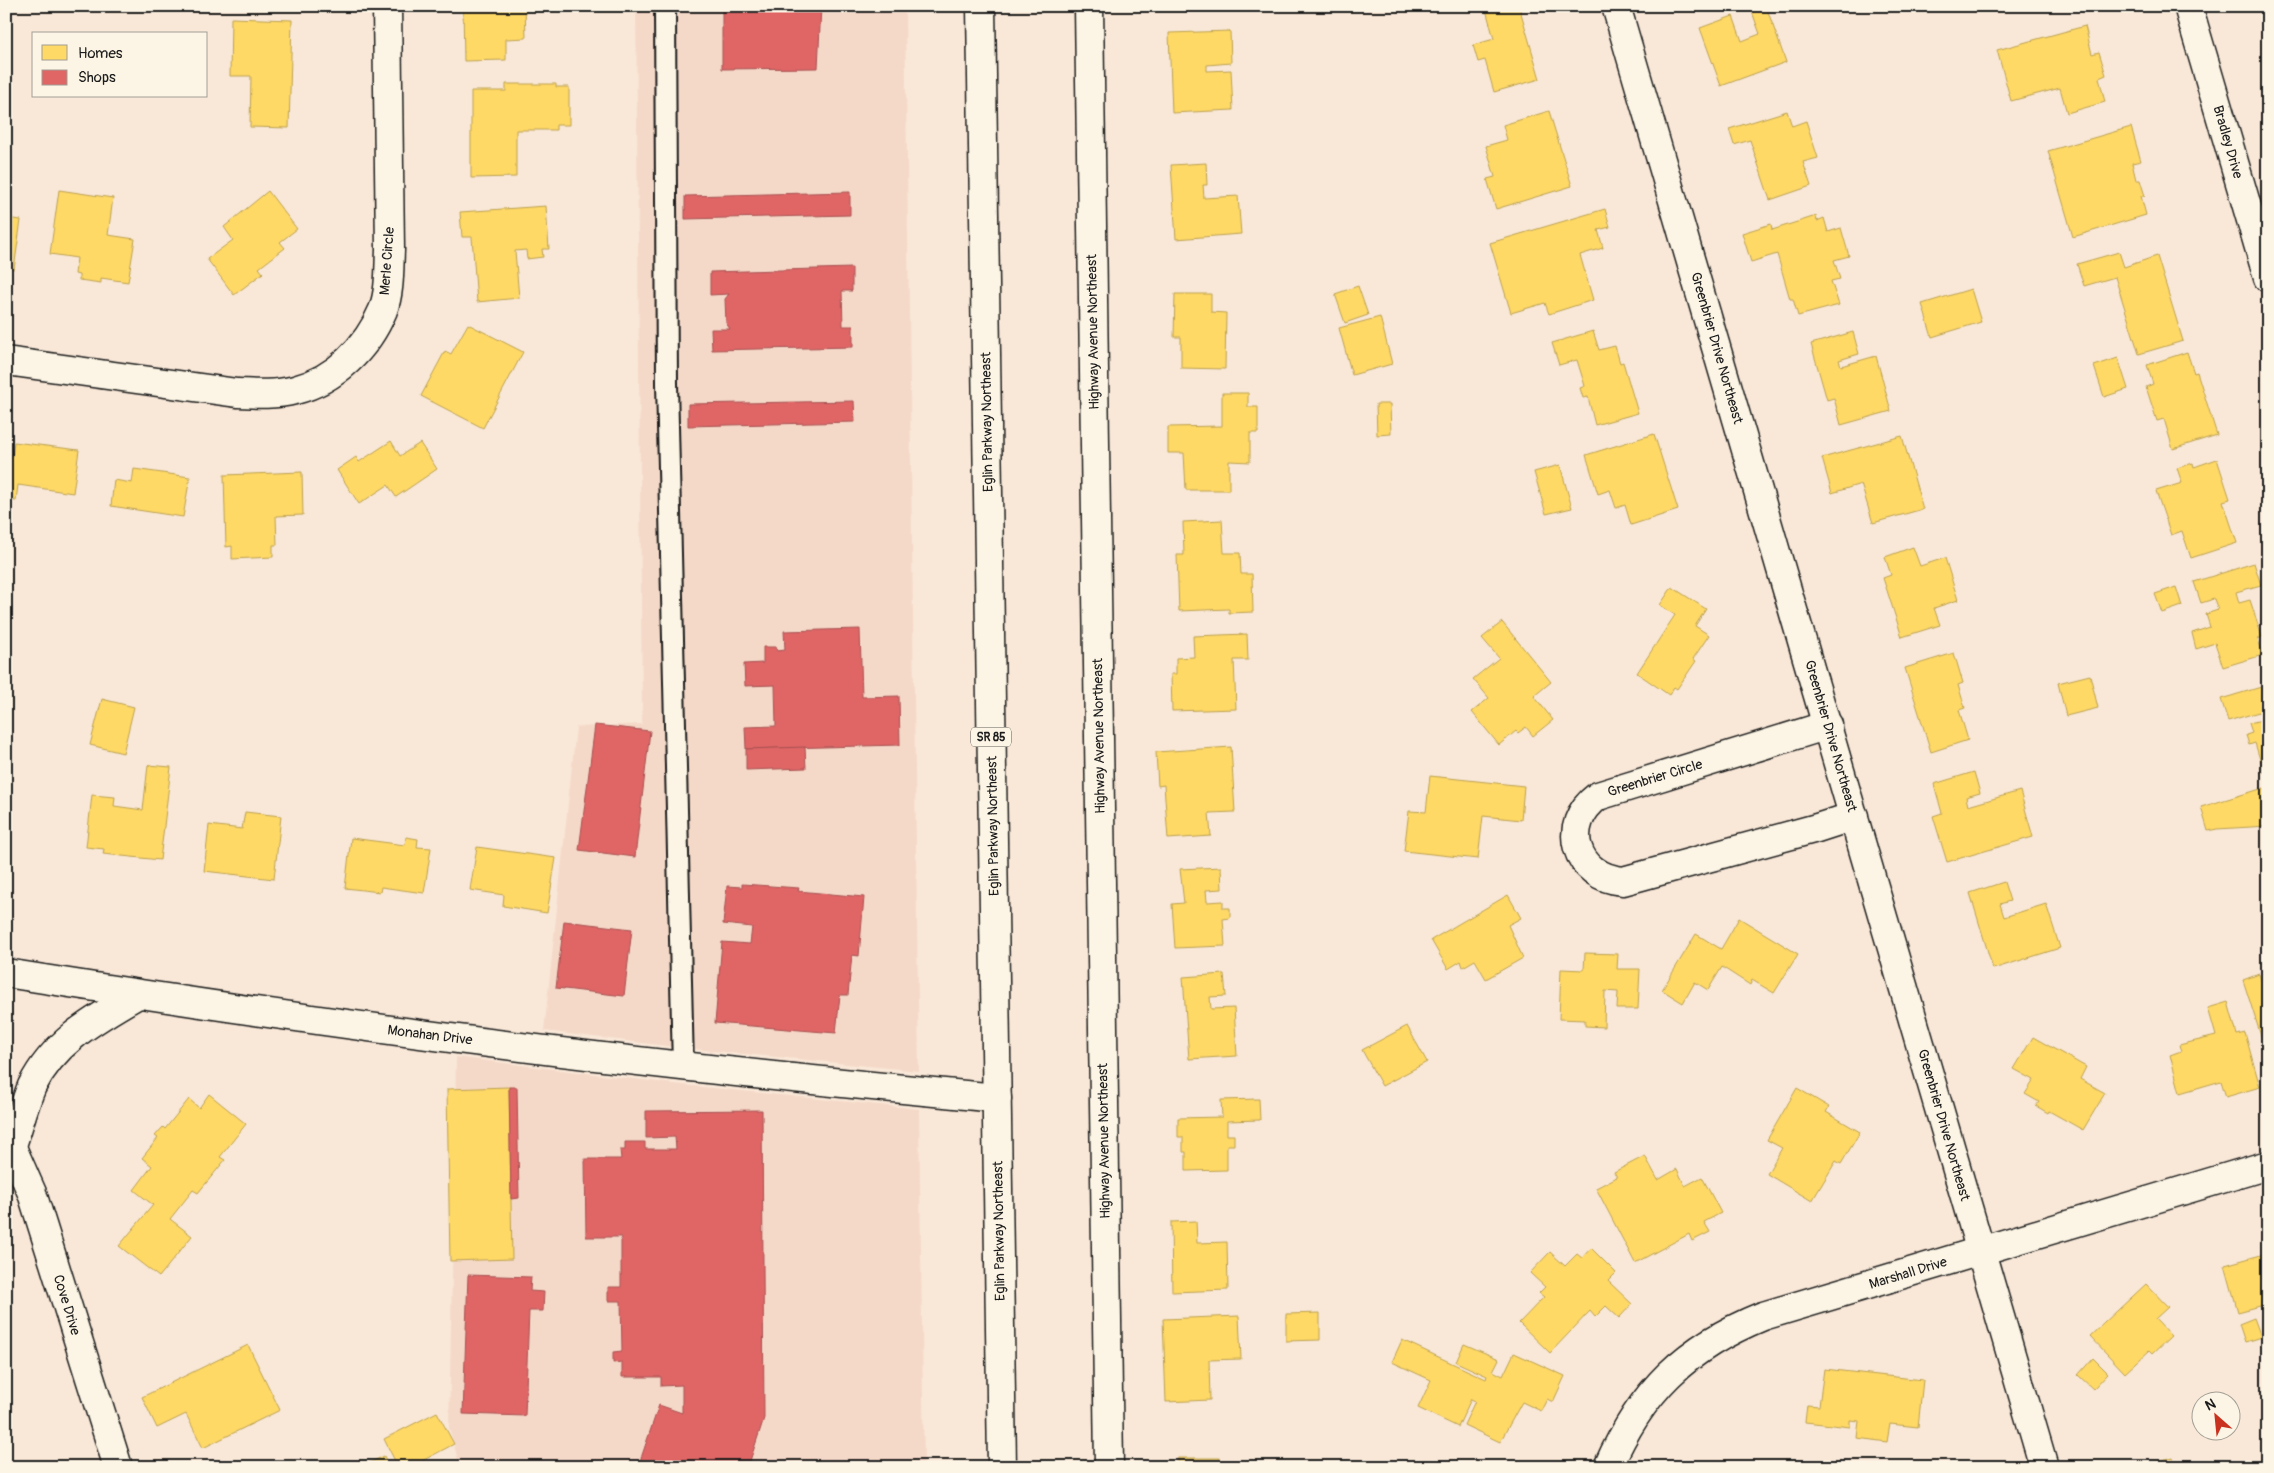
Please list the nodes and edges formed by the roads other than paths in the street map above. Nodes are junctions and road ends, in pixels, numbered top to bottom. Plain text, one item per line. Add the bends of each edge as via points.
1 (387, 6) edge
2 (665, 6) edge
3 (982, 6) edge
4 (1089, 6) edge
5 (1616, 6) edge
6 (2188, 6) edge
7 (2268, 278) edge
8 (6, 361) edge
9 (1828, 725) junction
10 (1854, 816) junction
11 (6, 973) edge
12 (138, 994) junction
13 (683, 1066) junction
14 (997, 1098) junction
15 (9, 1139) edge
16 (2268, 1165) edge
17 (1981, 1251) junction
18 (118, 1467) edge
19 (1002, 1467) edge
20 (1109, 1467) edge
21 (1608, 1467) edge
22 (2044, 1467) edge

1 - 8 main road, Merle Circle via 388,288 383,310 365,343 341,368 312,385 294,391 260,394
2 - 13 lane via 667,384
3 - 14 main road, Eglin Parkway Northeast / SR 85
4 - 20 main road, Highway Avenue Northeast
5 - 9 main road, Greenbrier Drive Northeast
6 - 7 main road, Bradley Drive
9 - 10 main road, Greenbrier Drive Northeast
9 - 10 main road, Greenbrier Circle via 1598,796 1587,804 1576,827 1577,850 1590,870 1610,880 1623,881
10 - 17 main road, Greenbrier Drive Northeast
11 - 12 main road, Monahan Drive
12 - 13 main road, Monahan Drive
12 - 15 main road, Cove Drive via 80,1028 53,1054 32,1086
13 - 14 main road, Monahan Drive
14 - 19 main road, Eglin Parkway Northeast / SR 85
15 - 18 main road, Cove Drive via 32,1193
16 - 17 main road, Marshall Drive
17 - 21 main road, Marshall Drive via 1763,1316 1734,1328 1702,1347 1666,1376 1633,1417
17 - 22 main road, Greenbrier Drive Northeast

